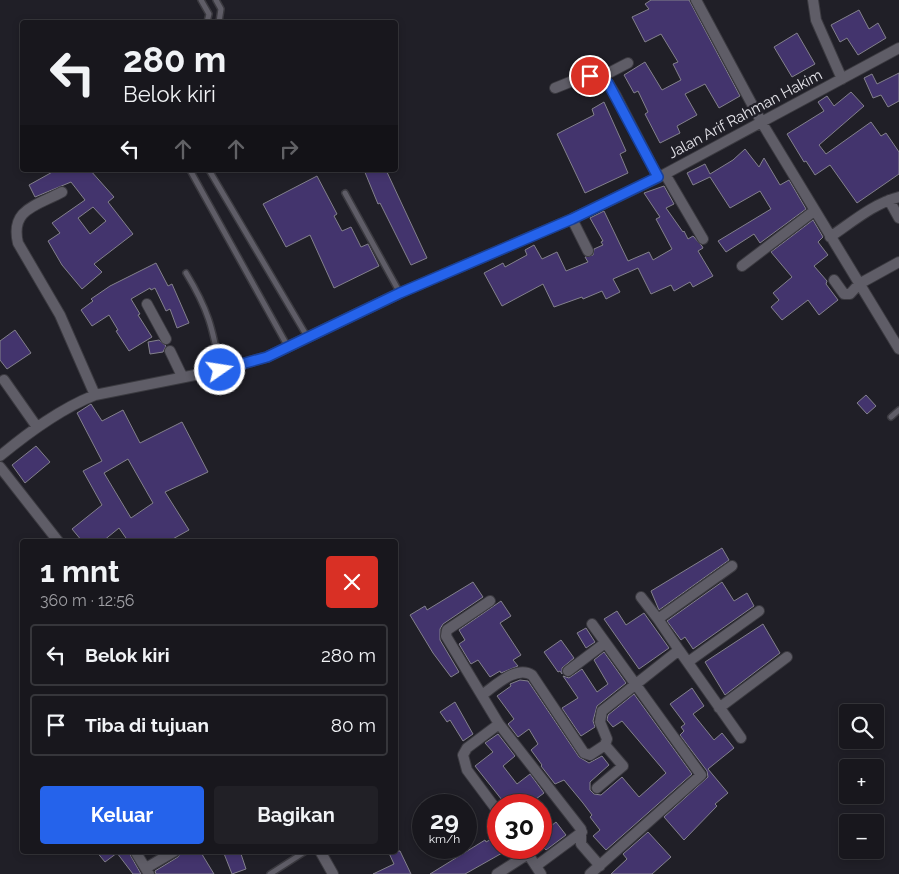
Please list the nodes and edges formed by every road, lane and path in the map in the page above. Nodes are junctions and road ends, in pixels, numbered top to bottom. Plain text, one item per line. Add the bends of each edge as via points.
1 (201, 0) edge
2 (216, 0) edge
3 (696, 0) edge
4 (814, 0) edge
5 (208, 20) edge
6 (219, 20) edge
7 (899, 48) edge
8 (628, 63) dead end
9 (601, 77) junction
10 (842, 79) junction
11 (555, 88) dead end
12 (762, 123) junction
13 (191, 172) edge
14 (210, 172) edge
15 (662, 176) junction
16 (62, 192) dead end
17 (345, 193) dead end
18 (894, 199) edge
19 (814, 211) junction
20 (899, 218) edge
21 (572, 219) junction
22 (830, 237) junction
23 (703, 239) dead end
24 (588, 251) dead end
25 (899, 262) edge
26 (742, 266) dead end
27 (186, 273) dead end
28 (834, 280) dead end
29 (859, 284) junction
30 (400, 293) junction
31 (147, 304) dead end
32 (308, 338) junction
33 (166, 339) dead end
34 (289, 347) junction
35 (899, 349) edge
36 (170, 351) dead end
37 (220, 370) junction
38 (182, 376) junction
39 (4, 380) dead end
40 (95, 395) junction
41 (899, 410) edge
42 (891, 417) dead end
43 (37, 427) junction
44 (0, 456) edge
45 (0, 467) edge
46 (56, 539) edge
47 (732, 566) dead end
48 (641, 597) dead end
49 (490, 601) dead end
50 (758, 611) dead end
51 (658, 619) junction
52 (592, 624) dead end
53 (605, 643) junction
54 (679, 650) junction
55 (787, 658) dead end
56 (688, 662) junction
57 (568, 671) dead end
58 (636, 685) junction
59 (482, 695) junction
60 (719, 708) junction
61 (499, 724) junction
62 (741, 738) dead end
63 (605, 745) junction
64 (597, 788) dead end
65 (487, 795) edge
66 (582, 832) junction
67 (137, 854) edge
68 (171, 854) edge
69 (301, 854) edge
70 (322, 854) edge
71 (516, 859) edge
72 (531, 859) edge
73 (600, 866) junction
74 (538, 870) edge
75 (148, 871) edge
76 (270, 874) edge
77 (333, 874) edge
78 (497, 874) edge
79 (590, 874) edge

1 - 5 lane via 209,14
2 - 6 lane via 222,9
3 - 12 street
4 - 10 street via 816,20
7 - 10 street, Jalan Arif Rahman Hakim
8 - 9 street
9 - 11 street via 585,76
9 - 15 street via 616,96
10 - 12 street, Jalan Arif Rahman Hakim
12 - 15 street, Jalan Arif Rahman Hakim
12 - 19 street
13 - 34 lane
14 - 32 lane
15 - 21 street, Jalan Arif Rahman Hakim
15 - 23 street
16 - 40 street via 24,212 15,225 16,234 18,243 60,315
17 - 30 lane
18 - 20 street
18 - 22 street
19 - 22 street
19 - 26 street
21 - 24 street
21 - 30 street, Jalan Arif Rahman Hakim
22 - 29 street
25 - 29 street
27 - 37 lane via 205,306
28 - 29 street via 844,294 850,294
29 - 35 street
30 - 32 street, Jalan Arif Rahman Hakim
31 - 33 street
32 - 34 street, Jalan Arif Rahman Hakim
34 - 37 street, Jalan Arif Rahman Hakim via 267,357
36 - 38 street
37 - 38 street, Jalan Arif Rahman Hakim
38 - 40 street, Jalan Arif Rahman Hakim
39 - 43 street
40 - 43 street, Jalan Arif Rahman Hakim
41 - 42 lane
43 - 44 street, Jalan Arif Rahman Hakim
45 - 46 street
47 - 51 street
48 - 51 street
49 - 59 street via 446,633
50 - 56 street
51 - 54 street
52 - 53 street
53 - 57 street
53 - 58 street
54 - 56 street
54 - 58 street
55 - 60 street
56 - 60 street
58 - 63 street via 600,715 607,737
58 - 73 street via 700,777
59 - 61 street
59 - 63 street via 516,673 526,672 532,675 584,753 590,755
60 - 62 street
61 - 65 street via 467,748 463,755 463,762
61 - 66 street
63 - 64 street via 622,766
66 - 73 street via 581,844
66 - 74 street
67 - 75 street
68 - 75 street
69 - 76 lane
70 - 77 street
71 - 78 street
72 - 74 street
73 - 79 street

